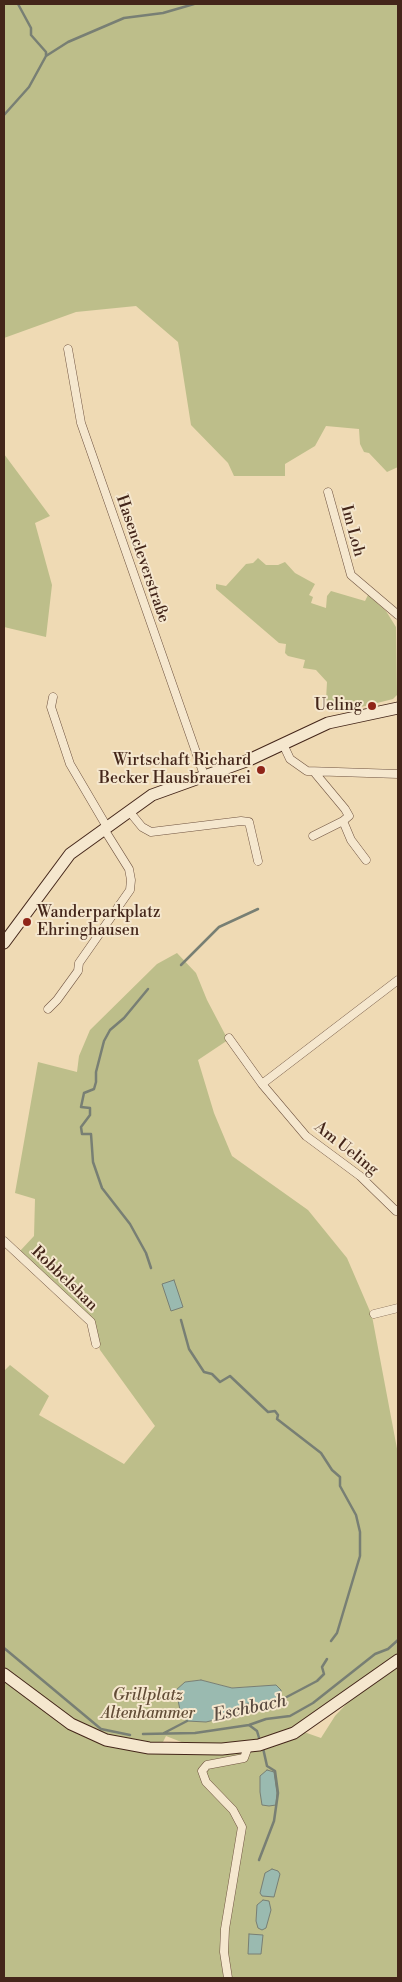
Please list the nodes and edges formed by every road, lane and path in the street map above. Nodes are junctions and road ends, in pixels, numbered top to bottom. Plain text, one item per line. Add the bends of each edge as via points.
1 (68, 349) dead end
2 (328, 492) dead end
3 (398, 615) edge
4 (53, 697) dead end
5 (398, 708) edge
6 (283, 744) junction
7 (315, 773) junction
8 (398, 774) edge
9 (204, 775) junction
10 (129, 811) junction
11 (343, 821) junction
12 (106, 828) junction
13 (313, 836) dead end
14 (258, 860) dead end
15 (366, 860) dead end
16 (4, 943) edge
17 (398, 980) edge
18 (48, 1009) dead end
19 (229, 1038) dead end
20 (262, 1084) junction
21 (398, 1212) edge
22 (4, 1241) edge
23 (398, 1308) edge
24 (374, 1314) dead end
25 (96, 1344) dead end
26 (398, 1660) edge
27 (4, 1674) edge
28 (259, 1745) junction
29 (228, 1978) edge

1 - 9 street, Hasencleverstraße via 84,432
2 - 3 street, Im Loh via 351,575
4 - 12 street via 51,707 70,764
5 - 6 main road via 328,723
6 - 7 street via 290,759
6 - 9 main road
7 - 8 street
7 - 11 street via 345,809 349,816
9 - 10 main road via 152,795
10 - 12 main road
10 - 14 street via 142,827 151,832 249,822
11 - 13 street
11 - 15 street via 351,840
12 - 16 main road via 62,863
12 - 18 street via 114,847 128,866 131,876 127,896 79,963 78,972
17 - 20 street
19 - 20 street, Am Ueling
20 - 21 street, Am Ueling via 306,1136 360,1176
22 - 25 street, Robbelshan via 90,1322
23 - 24 street
26 - 28 main road via 305,1727
27 - 28 main road via 71,1724 112,1742 170,1749
28 - 29 street via 244,1758 207,1765 202,1771 206,1782 233,1810 242,1827 225,1929

